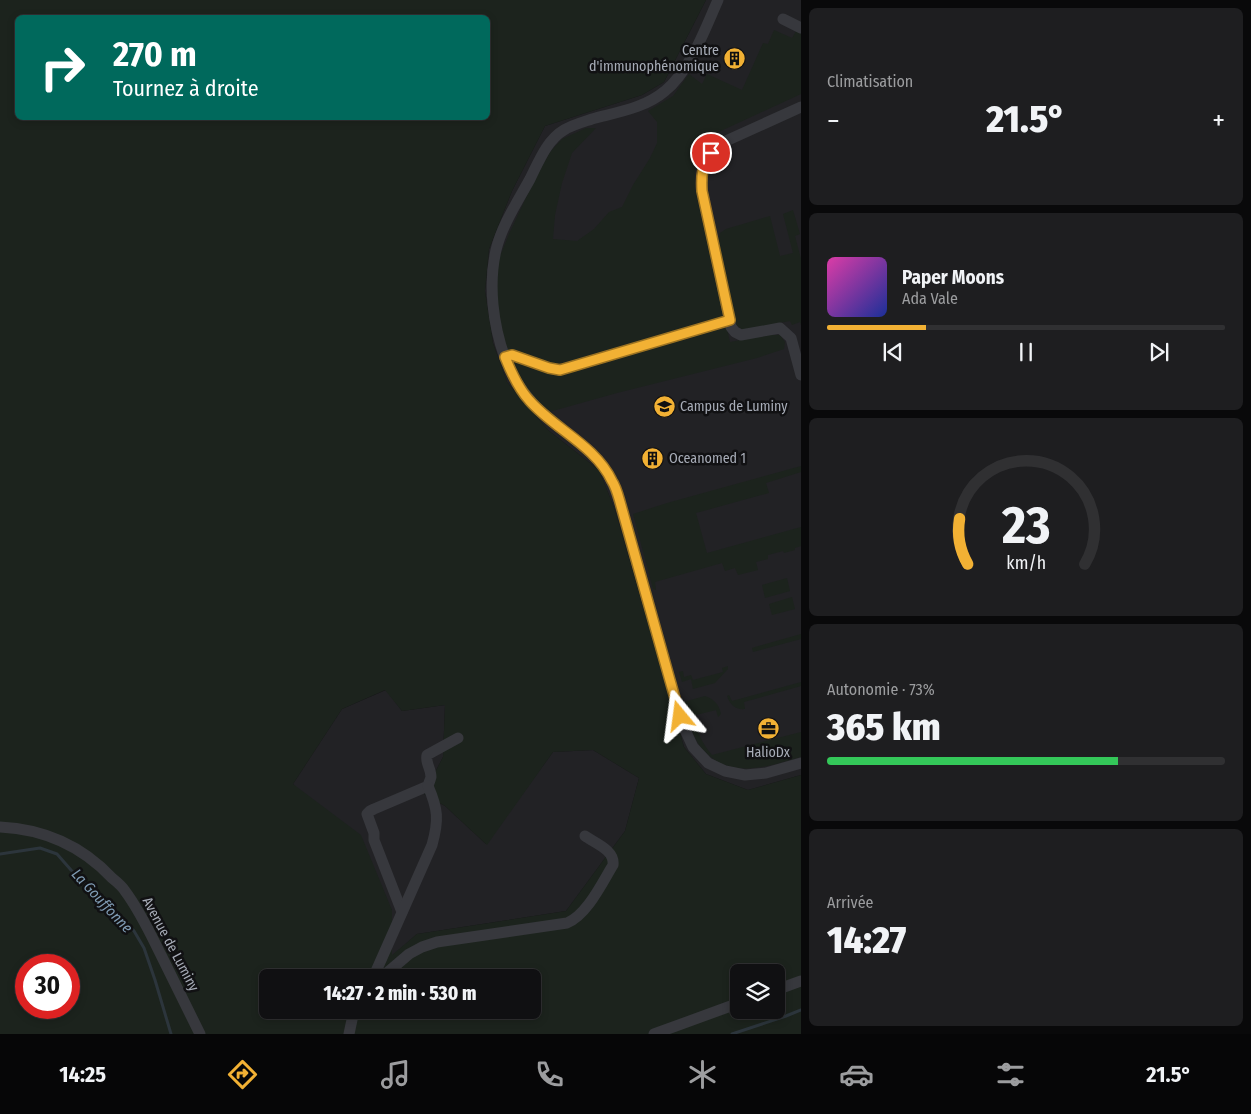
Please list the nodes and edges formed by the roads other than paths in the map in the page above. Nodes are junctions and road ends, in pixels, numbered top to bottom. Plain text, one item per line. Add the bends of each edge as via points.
1 (718, 0) edge
2 (783, 19) dead end
3 (801, 28) edge
4 (801, 108) edge
5 (730, 320) junction
6 (505, 357) junction
7 (801, 375) edge
8 (458, 738) dead end
9 (801, 763) edge
10 (428, 786) junction
11 (0, 828) edge
12 (585, 836) dead end
13 (402, 912) junction
14 (377, 969) edge
15 (392, 969) edge
16 (801, 981) edge
17 (785, 987) edge
18 (730, 1007) edge
19 (352, 1019) edge
20 (200, 1034) edge
21 (349, 1034) edge
22 (654, 1034) edge

1 - 6 street via 696,50 667,90 652,101 564,130 549,142 496,249 492,300
2 - 3 street
4 - 5 street via 717,145 704,165 702,191
5 - 6 street via 560,370 512,355
5 - 7 street via 731,327 742,335 780,328 787,333
6 - 9 street via 528,400 591,452 612,480 680,716 693,747 708,763 745,775 766,774
8 - 10 street via 427,755 431,777
10 - 13 street via 437,815 436,830
10 - 13 street via 367,814
11 - 20 street, Avenue de Luminy via 39,833 71,846 100,865 124,890 146,926
12 - 15 street via 608,851 614,860 580,916 567,923 437,942 409,954
13 - 14 street
16 - 17 street
18 - 22 street
19 - 21 street

